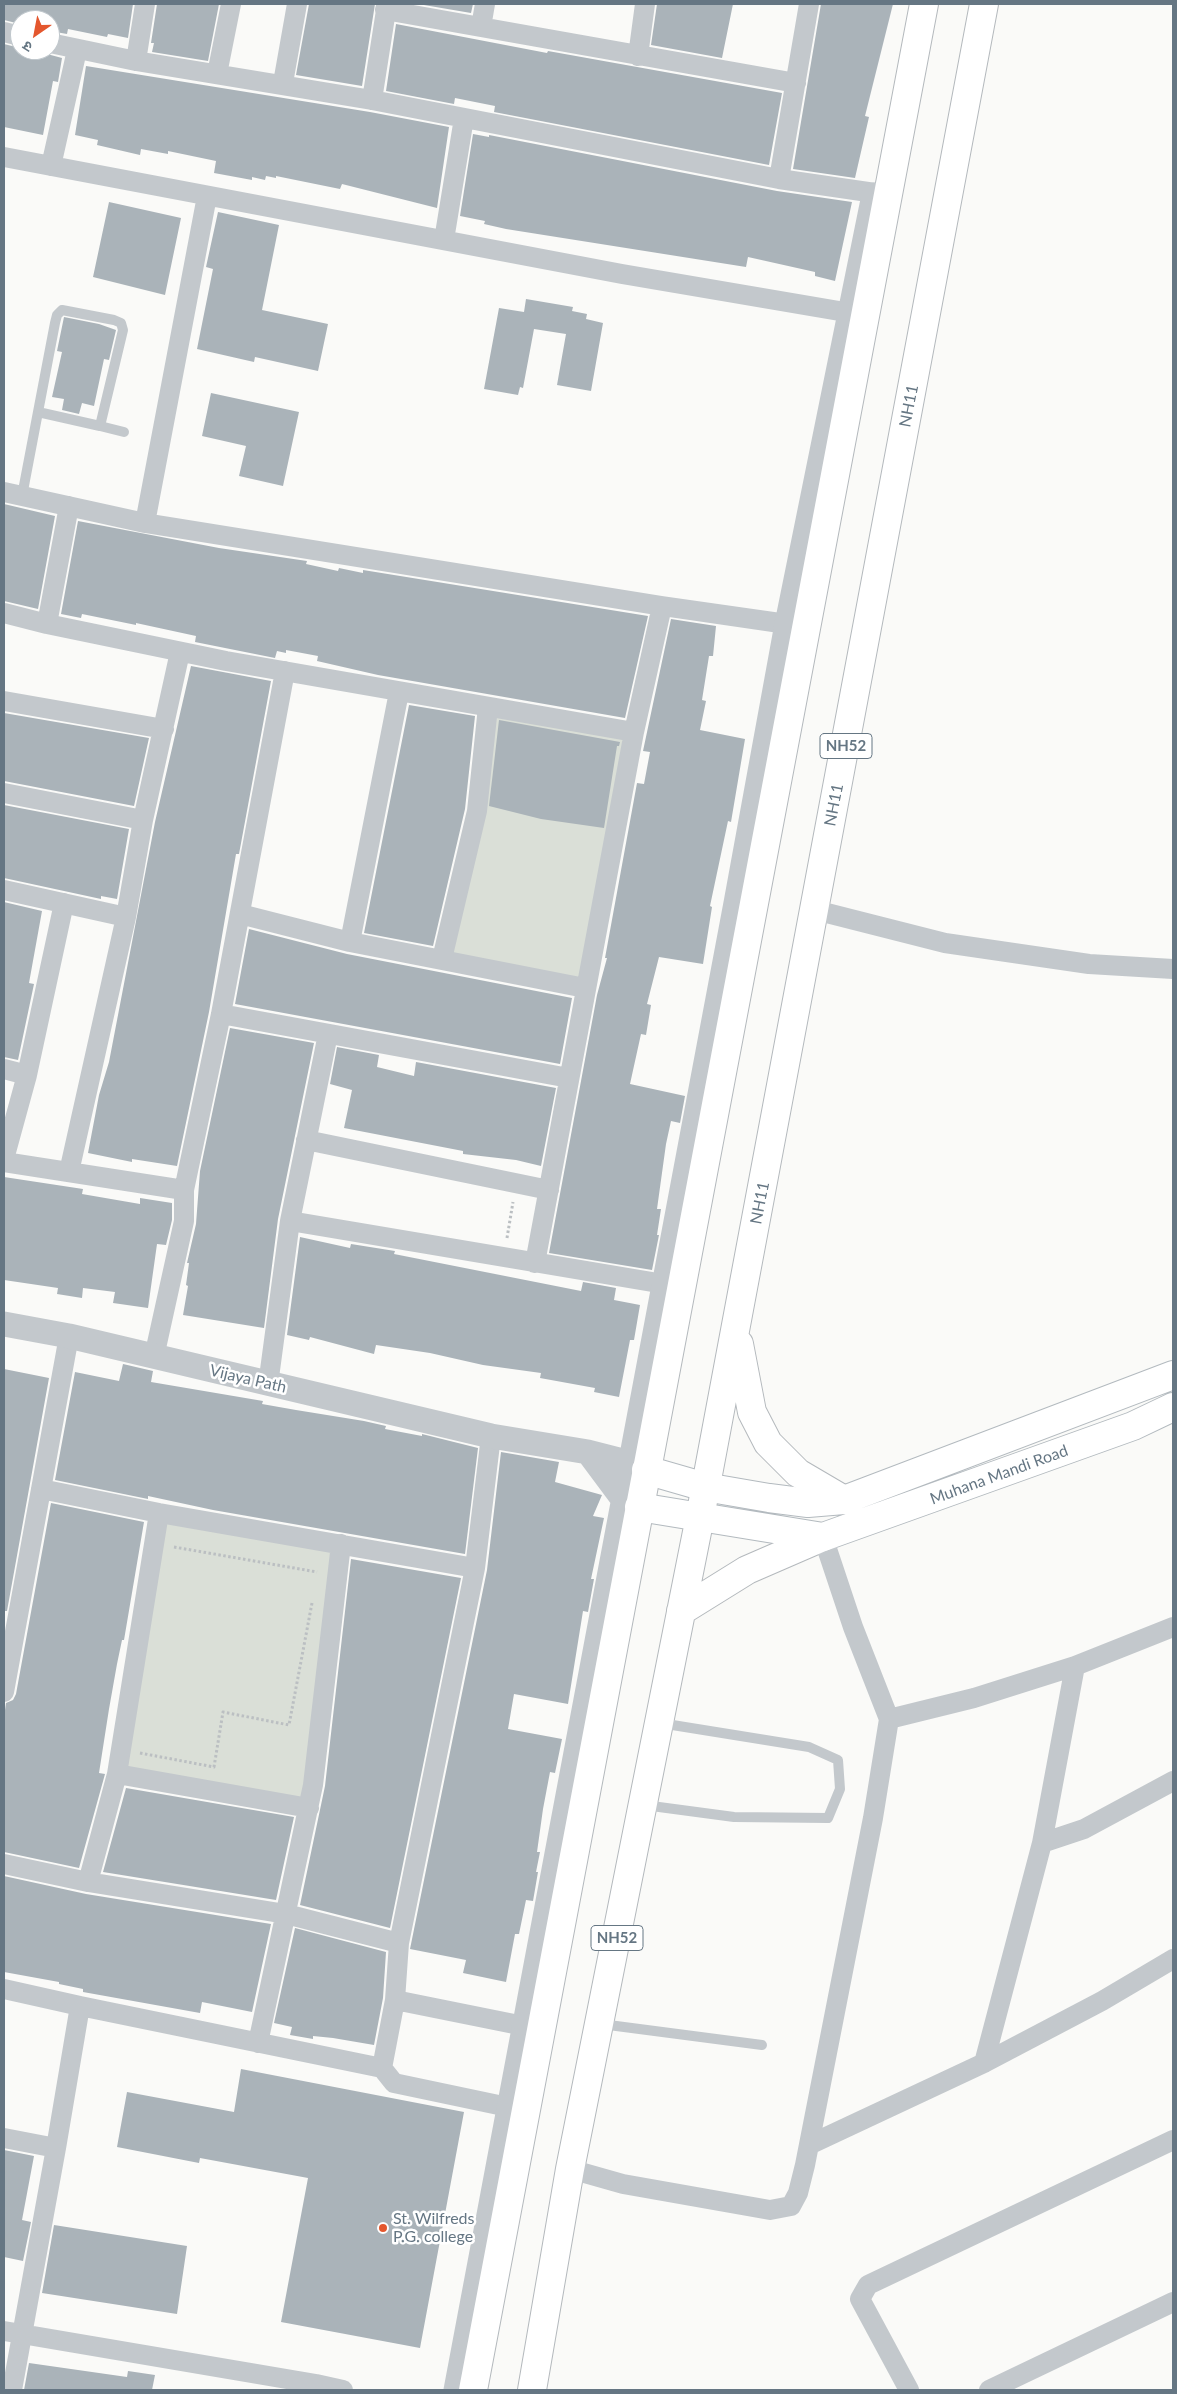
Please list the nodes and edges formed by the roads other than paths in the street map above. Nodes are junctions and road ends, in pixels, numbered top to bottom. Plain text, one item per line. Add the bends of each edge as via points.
1 (145, 4) edge
2 (231, 4) edge
3 (297, 4) edge
4 (485, 4) edge
5 (645, 4) edge
6 (809, 4) edge
7 (910, 4) edge
8 (924, 4) edge
9 (984, 4) edge
10 (386, 7) edge
11 (480, 27) junction
12 (60, 46) edge
13 (77, 50) junction
14 (638, 56) junction
15 (136, 61) junction
16 (217, 74) junction
17 (796, 83) junction
18 (283, 84) junction
19 (372, 100) junction
20 (464, 118) junction
21 (4, 157) edge
22 (51, 166) junction
23 (779, 179) junction
24 (875, 193) junction
25 (207, 196) junction
26 (444, 240) junction
27 (851, 313) junction
28 (38, 412) junction
29 (100, 426) junction
30 (124, 432) dead end
31 (13, 494) edge
32 (69, 506) junction
33 (145, 522) junction
34 (662, 606) junction
35 (4, 613) edge
36 (47, 624) junction
37 (787, 624) junction
38 (180, 652) junction
39 (285, 671) junction
40 (398, 692) junction
41 (4, 701) edge
42 (488, 707) junction
43 (164, 729) junction
44 (634, 732) junction
45 (4, 793) edge
46 (143, 820) junction
47 (4, 890) edge
48 (64, 903) junction
49 (815, 910) junction
50 (240, 914) junction
51 (126, 917) junction
52 (350, 942) junction
53 (442, 959) junction
54 (1173, 968) edge
55 (585, 988) junction
56 (221, 1014) junction
57 (328, 1034) junction
58 (4, 1069) edge
59 (27, 1075) junction
60 (569, 1078) junction
61 (306, 1140) junction
62 (4, 1160) edge
63 (69, 1172) junction
64 (184, 1190) junction
65 (549, 1190) junction
66 (290, 1221) junction
67 (535, 1263) junction
68 (664, 1284) junction
69 (4, 1324) edge
70 (736, 1331) junction
71 (70, 1336) junction
72 (154, 1357) junction
73 (1173, 1375) edge
74 (268, 1385) junction
75 (1173, 1407) edge
76 (491, 1436) junction
77 (588, 1452) junction
78 (638, 1467) junction
79 (705, 1487) junction
80 (42, 1490) junction
81 (844, 1500) junction
82 (631, 1503) junction
83 (158, 1514) junction
84 (700, 1517) junction
85 (823, 1538) junction
86 (341, 1544) junction
87 (475, 1568) junction
88 (681, 1611) junction
89 (1173, 1627) edge
90 (1075, 1666) junction
91 (4, 1692) edge
92 (889, 1719) junction
93 (660, 1723) junction
94 (117, 1774) junction
95 (1171, 1787) edge
96 (643, 1805) junction
97 (309, 1808) junction
98 (1042, 1843) junction
99 (4, 1864) edge
100 (88, 1882) junction
101 (286, 1914) junction
102 (399, 1944) junction
103 (1173, 1959) edge
104 (4, 1989) edge
105 (395, 2000) junction
106 (80, 2006) junction
107 (600, 2024) junction
108 (524, 2026) junction
109 (258, 2043) junction
110 (762, 2045) dead end
111 (984, 2063) junction
112 (382, 2068) junction
113 (508, 2107) junction
114 (4, 2138) edge
115 (1173, 2140) edge
116 (809, 2145) junction
117 (56, 2148) junction
118 (570, 2169) junction
119 (1173, 2302) edge
120 (4, 2330) edge
121 (24, 2334) junction
122 (316, 2387) edge
123 (12, 2390) edge
124 (344, 2390) edge
125 (456, 2390) edge
126 (473, 2390) edge
127 (532, 2390) edge
128 (909, 2390) edge
129 (989, 2390) edge

1 - 15 street
2 - 16 street
3 - 18 street
4 - 11 street
5 - 14 street
6 - 17 street
7 - 24 street
8 - 78 main road
9 - 49 main road, NH11 / NH52
10 - 11 street
10 - 19 street
11 - 14 street
12 - 13 street
13 - 15 street
13 - 22 street
14 - 17 street
15 - 16 street
16 - 18 street
17 - 23 street
18 - 19 street
19 - 20 street
20 - 23 street
20 - 26 street
21 - 22 street
22 - 25 street
23 - 24 street
24 - 27 street
25 - 26 street
25 - 33 street
26 - 27 street
27 - 37 street
28 - 29 lane
28 - 29 lane via 57,315 62,310 114,320 121,323 123,330
28 - 31 lane
29 - 30 lane
31 - 32 street
32 - 33 street
32 - 36 street
33 - 34 street
34 - 37 street
34 - 44 street
35 - 36 street
36 - 38 street
37 - 68 street
38 - 39 street
38 - 43 street
39 - 40 street
39 - 50 street
40 - 42 street
40 - 52 street
41 - 43 street
42 - 44 street
42 - 53 street via 477,810
43 - 46 street
44 - 55 street
45 - 46 street
46 - 51 street
47 - 48 street
48 - 51 street
48 - 59 street
49 - 54 street via 945,943 1089,964
49 - 70 main road, NH11 / NH52
50 - 52 street
50 - 56 street
51 - 63 street
52 - 53 street
53 - 55 street
55 - 60 street
56 - 57 street
56 - 64 street
57 - 60 street
57 - 61 street
58 - 59 street
59 - 62 street
60 - 65 street
61 - 65 street
61 - 66 street
62 - 63 street
63 - 64 street
64 - 72 street via 184,1221
65 - 67 street
66 - 67 street
66 - 74 street
67 - 68 street
68 - 78 street
69 - 71 street, Vijaya Path
70 - 79 main road, NH11 / NH52
70 - 81 main road via 752,1412 768,1443 798,1473
71 - 72 street, Vijaya Path
71 - 80 street
72 - 74 street, Vijaya Path
73 - 81 main road
74 - 76 street, Vijaya Path
75 - 85 main road, Muhana Mandi Road via 1133,1426
76 - 77 street, Vijaya Path
76 - 87 street
77 - 78 street, Vijaya Path
77 - 82 street
78 - 79 main road
78 - 82 main road
79 - 81 main road via 808,1503
79 - 84 main road, NH52
80 - 83 street
80 - 91 street
82 - 84 main road
82 - 108 street
82 - 126 main road
83 - 86 street
83 - 94 street
84 - 85 main road
84 - 88 main road, NH52
85 - 88 main road, Muhana Mandi Road via 748,1570
85 - 92 street
86 - 87 street
86 - 97 street
87 - 102 street
88 - 93 main road, NH52
89 - 90 street
90 - 92 street via 974,1698
90 - 98 street
92 - 116 street via 873,1818
93 - 96 main road, NH52
93 - 96 lane via 809,1747 838,1760 840,1789 828,1818 734,1816
94 - 97 street
94 - 100 street
95 - 98 street via 1084,1829
96 - 107 main road, NH52
97 - 101 street
98 - 111 street
99 - 100 street
100 - 101 street
101 - 102 street
101 - 109 street
102 - 105 street
103 - 111 street via 1102,2001
104 - 106 street
105 - 108 street
105 - 112 street
106 - 109 street
106 - 117 street
107 - 110 lane
107 - 118 main road, NH52
108 - 113 street
109 - 112 street
111 - 116 street
112 - 113 street via 394,2083
113 - 125 street
114 - 117 street
115 - 128 street via 868,2285 860,2299
116 - 118 street via 798,2193 791,2206 770,2210 623,2184
117 - 121 street
118 - 127 main road, NH52
119 - 129 street
120 - 121 street
121 - 122 street
121 - 123 street
122 - 124 street

